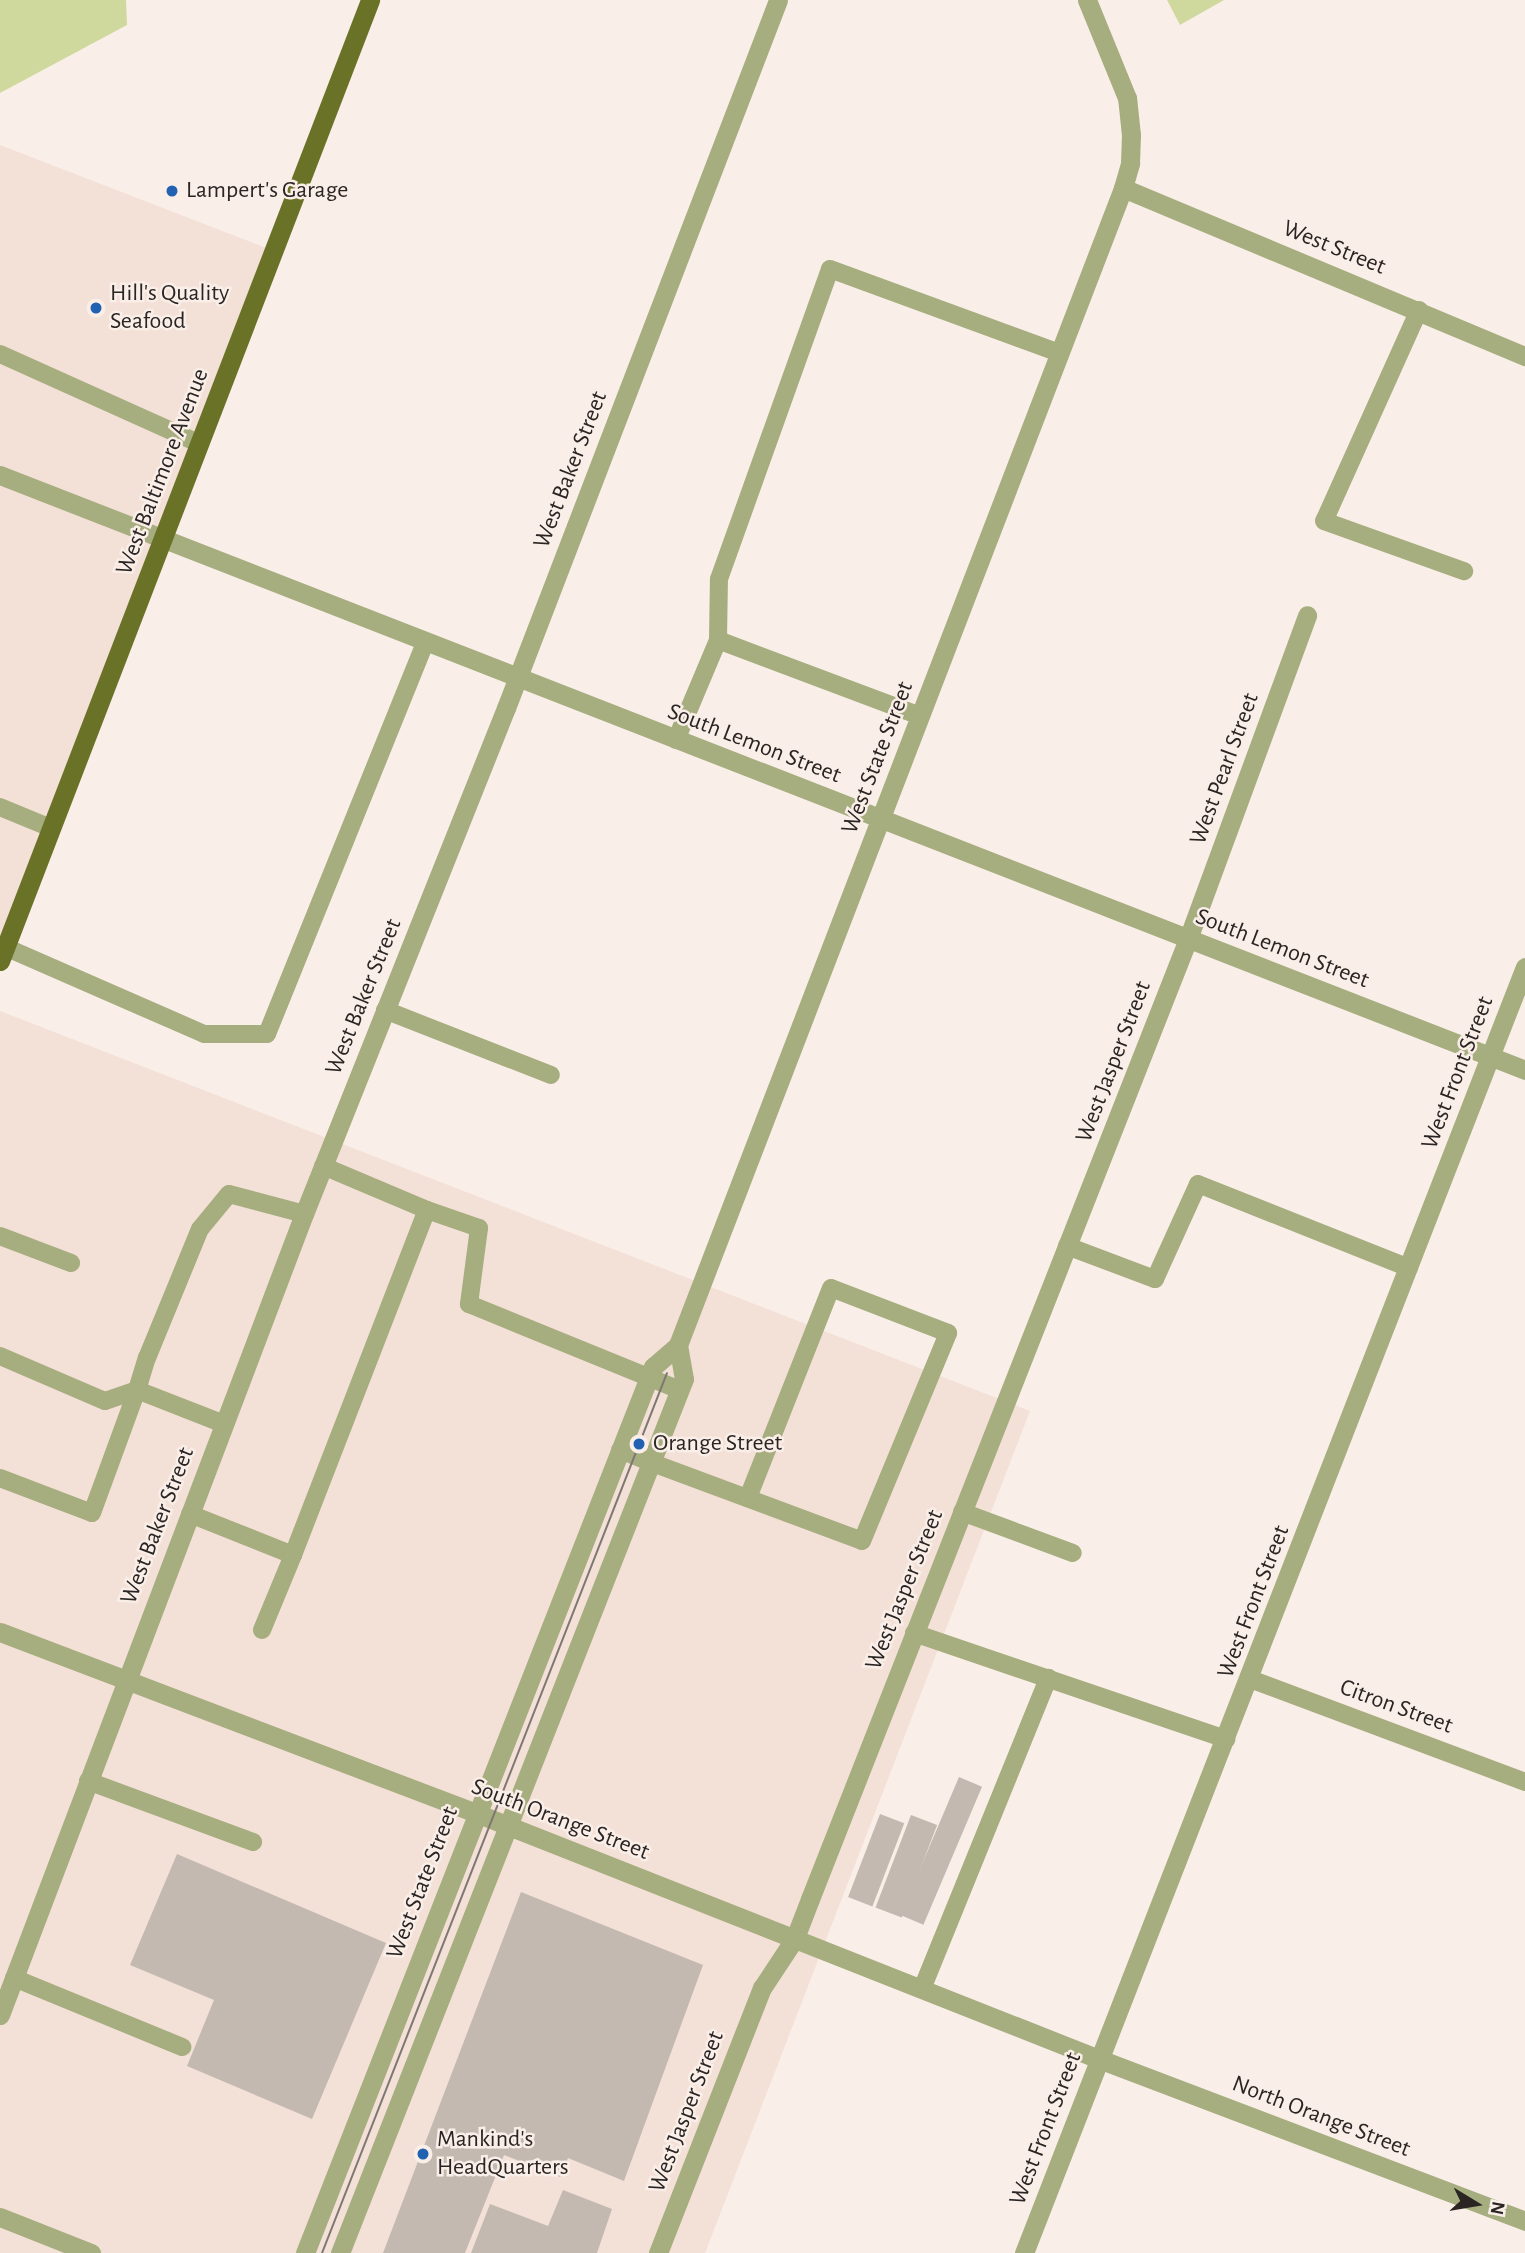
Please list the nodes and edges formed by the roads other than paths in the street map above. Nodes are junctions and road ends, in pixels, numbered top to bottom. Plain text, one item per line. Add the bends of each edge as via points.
1 (370, 0) edge
2 (778, 0) edge
3 (1087, 0) edge
4 (1123, 188) junction
5 (1419, 310) junction
6 (1060, 353) junction
7 (0, 354) edge
8 (1525, 356) edge
9 (200, 444) junction
10 (0, 475) edge
11 (163, 540) junction
12 (1464, 571) dead end
13 (1307, 615) dead end
14 (718, 640) junction
15 (425, 642) junction
16 (518, 678) junction
17 (920, 716) junction
18 (676, 740) junction
19 (0, 807) edge
20 (880, 819) junction
21 (51, 828) junction
22 (1188, 939) junction
23 (3, 954) edge
24 (1525, 967) edge
25 (386, 1010) junction
26 (1490, 1056) junction
27 (1525, 1070) edge
28 (551, 1075) dead end
29 (323, 1166) junction
30 (427, 1210) junction
31 (302, 1221) junction
32 (0, 1236) edge
33 (1067, 1247) junction
34 (71, 1263) dead end
35 (1409, 1268) junction
36 (678, 1345) junction
37 (0, 1356) edge
38 (649, 1377) junction
39 (137, 1390) junction
40 (680, 1390) junction
41 (224, 1424) junction
42 (620, 1450) junction
43 (650, 1462) junction
44 (0, 1478) edge
45 (748, 1498) junction
46 (962, 1512) junction
47 (190, 1514) junction
48 (1073, 1553) dead end
49 (293, 1555) junction
50 (262, 1630) dead end
51 (0, 1632) edge
52 (914, 1633) junction
53 (1048, 1678) junction
54 (1250, 1679) junction
55 (125, 1682) junction
56 (1226, 1739) junction
57 (88, 1781) junction
58 (1525, 1782) edge
59 (476, 1813) junction
60 (506, 1825) junction
61 (253, 1842) dead end
62 (795, 1938) junction
63 (14, 1978) junction
64 (922, 1989) junction
65 (0, 2015) edge
66 (182, 2047) dead end
67 (1099, 2059) junction
68 (0, 2217) edge
69 (1525, 2221) edge
70 (91, 2253) edge
71 (305, 2253) edge
72 (340, 2253) edge
73 (658, 2253) edge
74 (1024, 2253) edge

1 - 9 main road, West Baltimore Avenue
2 - 16 street, West Baker Street
3 - 4 street, West State Street via 1126,98 1131,135
4 - 5 street, West Street
4 - 6 street, West State Street
5 - 8 street, West Street
5 - 12 lane via 1324,521
6 - 14 lane via 830,270 719,579
6 - 17 street, West State Street
7 - 9 lane
9 - 11 main road, West Baltimore Avenue
10 - 11 street, South Lemon Street
11 - 15 street, South Lemon Street
11 - 21 main road, West Baltimore Avenue
13 - 22 street, West Pearl Street
14 - 17 lane
14 - 18 lane
15 - 16 street, South Lemon Street
15 - 23 lane via 267,1034 204,1034
16 - 18 street, South Lemon Street
16 - 25 street, West Baker Street
17 - 20 street, West State Street
18 - 20 street, South Lemon Street
19 - 21 lane
20 - 22 street, South Lemon Street
20 - 36 street, West State Street
21 - 23 main road, West Baltimore Avenue
22 - 26 street, South Lemon Street
22 - 33 street, West Jasper Street
24 - 26 street, West Front Street
25 - 28 lane
25 - 29 street, West Baker Street
26 - 27 street, South Lemon Street
26 - 35 street, West Front Street
29 - 30 lane
29 - 31 street, West Baker Street
30 - 38 lane via 479,1227 469,1304
30 - 49 lane
31 - 39 lane via 229,1194 200,1229
31 - 41 street, West Baker Street
32 - 34 lane
33 - 35 lane via 1155,1279 1198,1184
33 - 46 street, West Jasper Street
35 - 54 street, West Front Street
36 - 38 street, West State Street via 653,1367
36 - 40 street via 684,1379
37 - 39 lane via 105,1401
38 - 40 lane
38 - 42 street, West State Street
39 - 41 lane
39 - 44 lane via 92,1513
40 - 43 street
41 - 47 street, West Baker Street
42 - 43 lane
42 - 59 street, West State Street
43 - 45 lane
43 - 60 street
45 - 45 lane via 862,1541 948,1333 831,1288
46 - 48 lane
46 - 52 street, West Jasper Street
47 - 49 lane
47 - 55 street, West Baker Street
49 - 50 lane
51 - 55 street, South Orange Street
52 - 53 lane
52 - 62 street, West Jasper Street
53 - 56 lane
53 - 64 lane
54 - 56 street, West Front Street
54 - 58 lane, Citron Street
55 - 57 street, West Baker Street
55 - 59 street, South Orange Street
56 - 67 street, West Front Street
57 - 61 lane
57 - 63 street, West Baker Street
59 - 60 street, South Orange Street
59 - 71 street, West State Street
60 - 62 street, South Orange Street
60 - 72 street
62 - 64 street, South Orange Street
62 - 73 street, West Jasper Street via 762,1988
63 - 65 street, West Baker Street
63 - 66 lane
64 - 67 street, South Orange Street
67 - 69 street, North Orange Street
67 - 74 street, West Front Street
68 - 70 street

